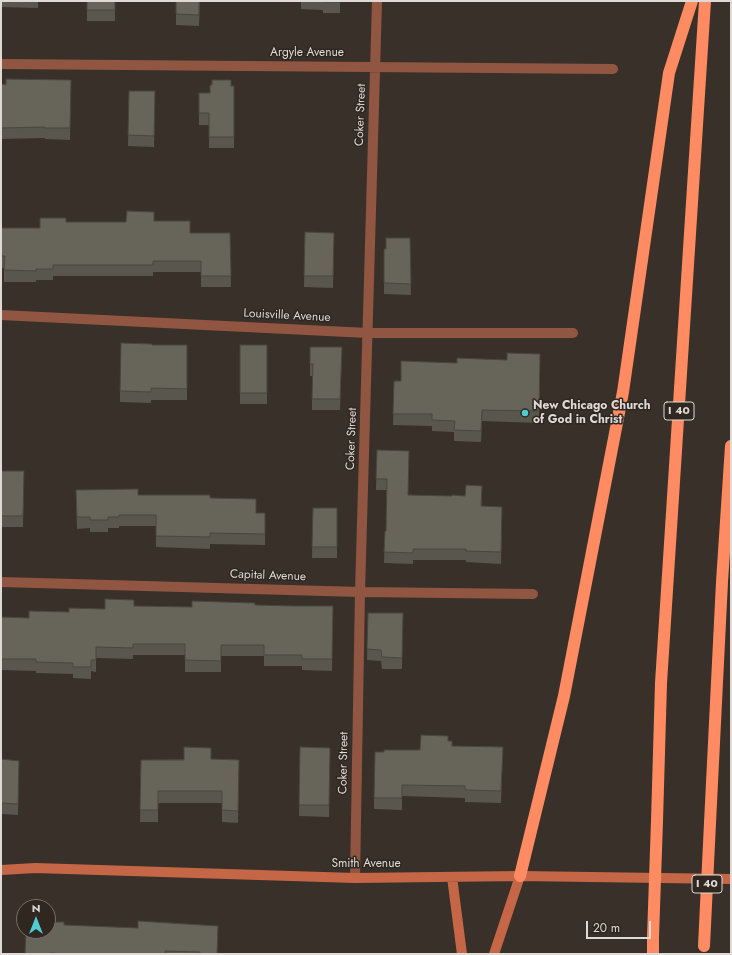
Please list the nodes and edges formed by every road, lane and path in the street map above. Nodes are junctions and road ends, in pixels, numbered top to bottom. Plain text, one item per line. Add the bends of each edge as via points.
1 (377, 1) edge
2 (692, 1) edge
3 (705, 1) edge
4 (1, 64) edge
5 (375, 67) junction
6 (613, 69) dead end
7 (1, 315) edge
8 (368, 333) junction
9 (572, 333) dead end
10 (731, 446) edge
11 (1, 582) edge
12 (360, 592) junction
13 (533, 594) dead end
14 (1, 870) edge
15 (520, 876) junction
16 (452, 877) junction
17 (355, 878) junction
18 (731, 879) edge
19 (704, 950) edge
20 (462, 954) edge
21 (494, 954) edge
22 (653, 954) edge

1 - 5 street, Coker Street
2 - 15 highway via 669,72 623,392 564,696
3 - 22 highway, I 40, bridge via 661,683
4 - 5 street, Argyle Avenue
5 - 6 street, Argyle Avenue
5 - 8 street, Coker Street
7 - 8 street, Louisville Avenue
8 - 9 street, Louisville Avenue
8 - 12 street, Coker Street
10 - 19 highway, I 40, bridge
11 - 12 street, Capital Avenue
12 - 13 street, Capital Avenue
12 - 17 street, Coker Street
14 - 17 main road, Smith Avenue via 35,868
15 - 16 main road, Smith Avenue
15 - 18 main road, Smith Avenue
15 - 21 main road
16 - 17 main road, Smith Avenue
16 - 20 main road

